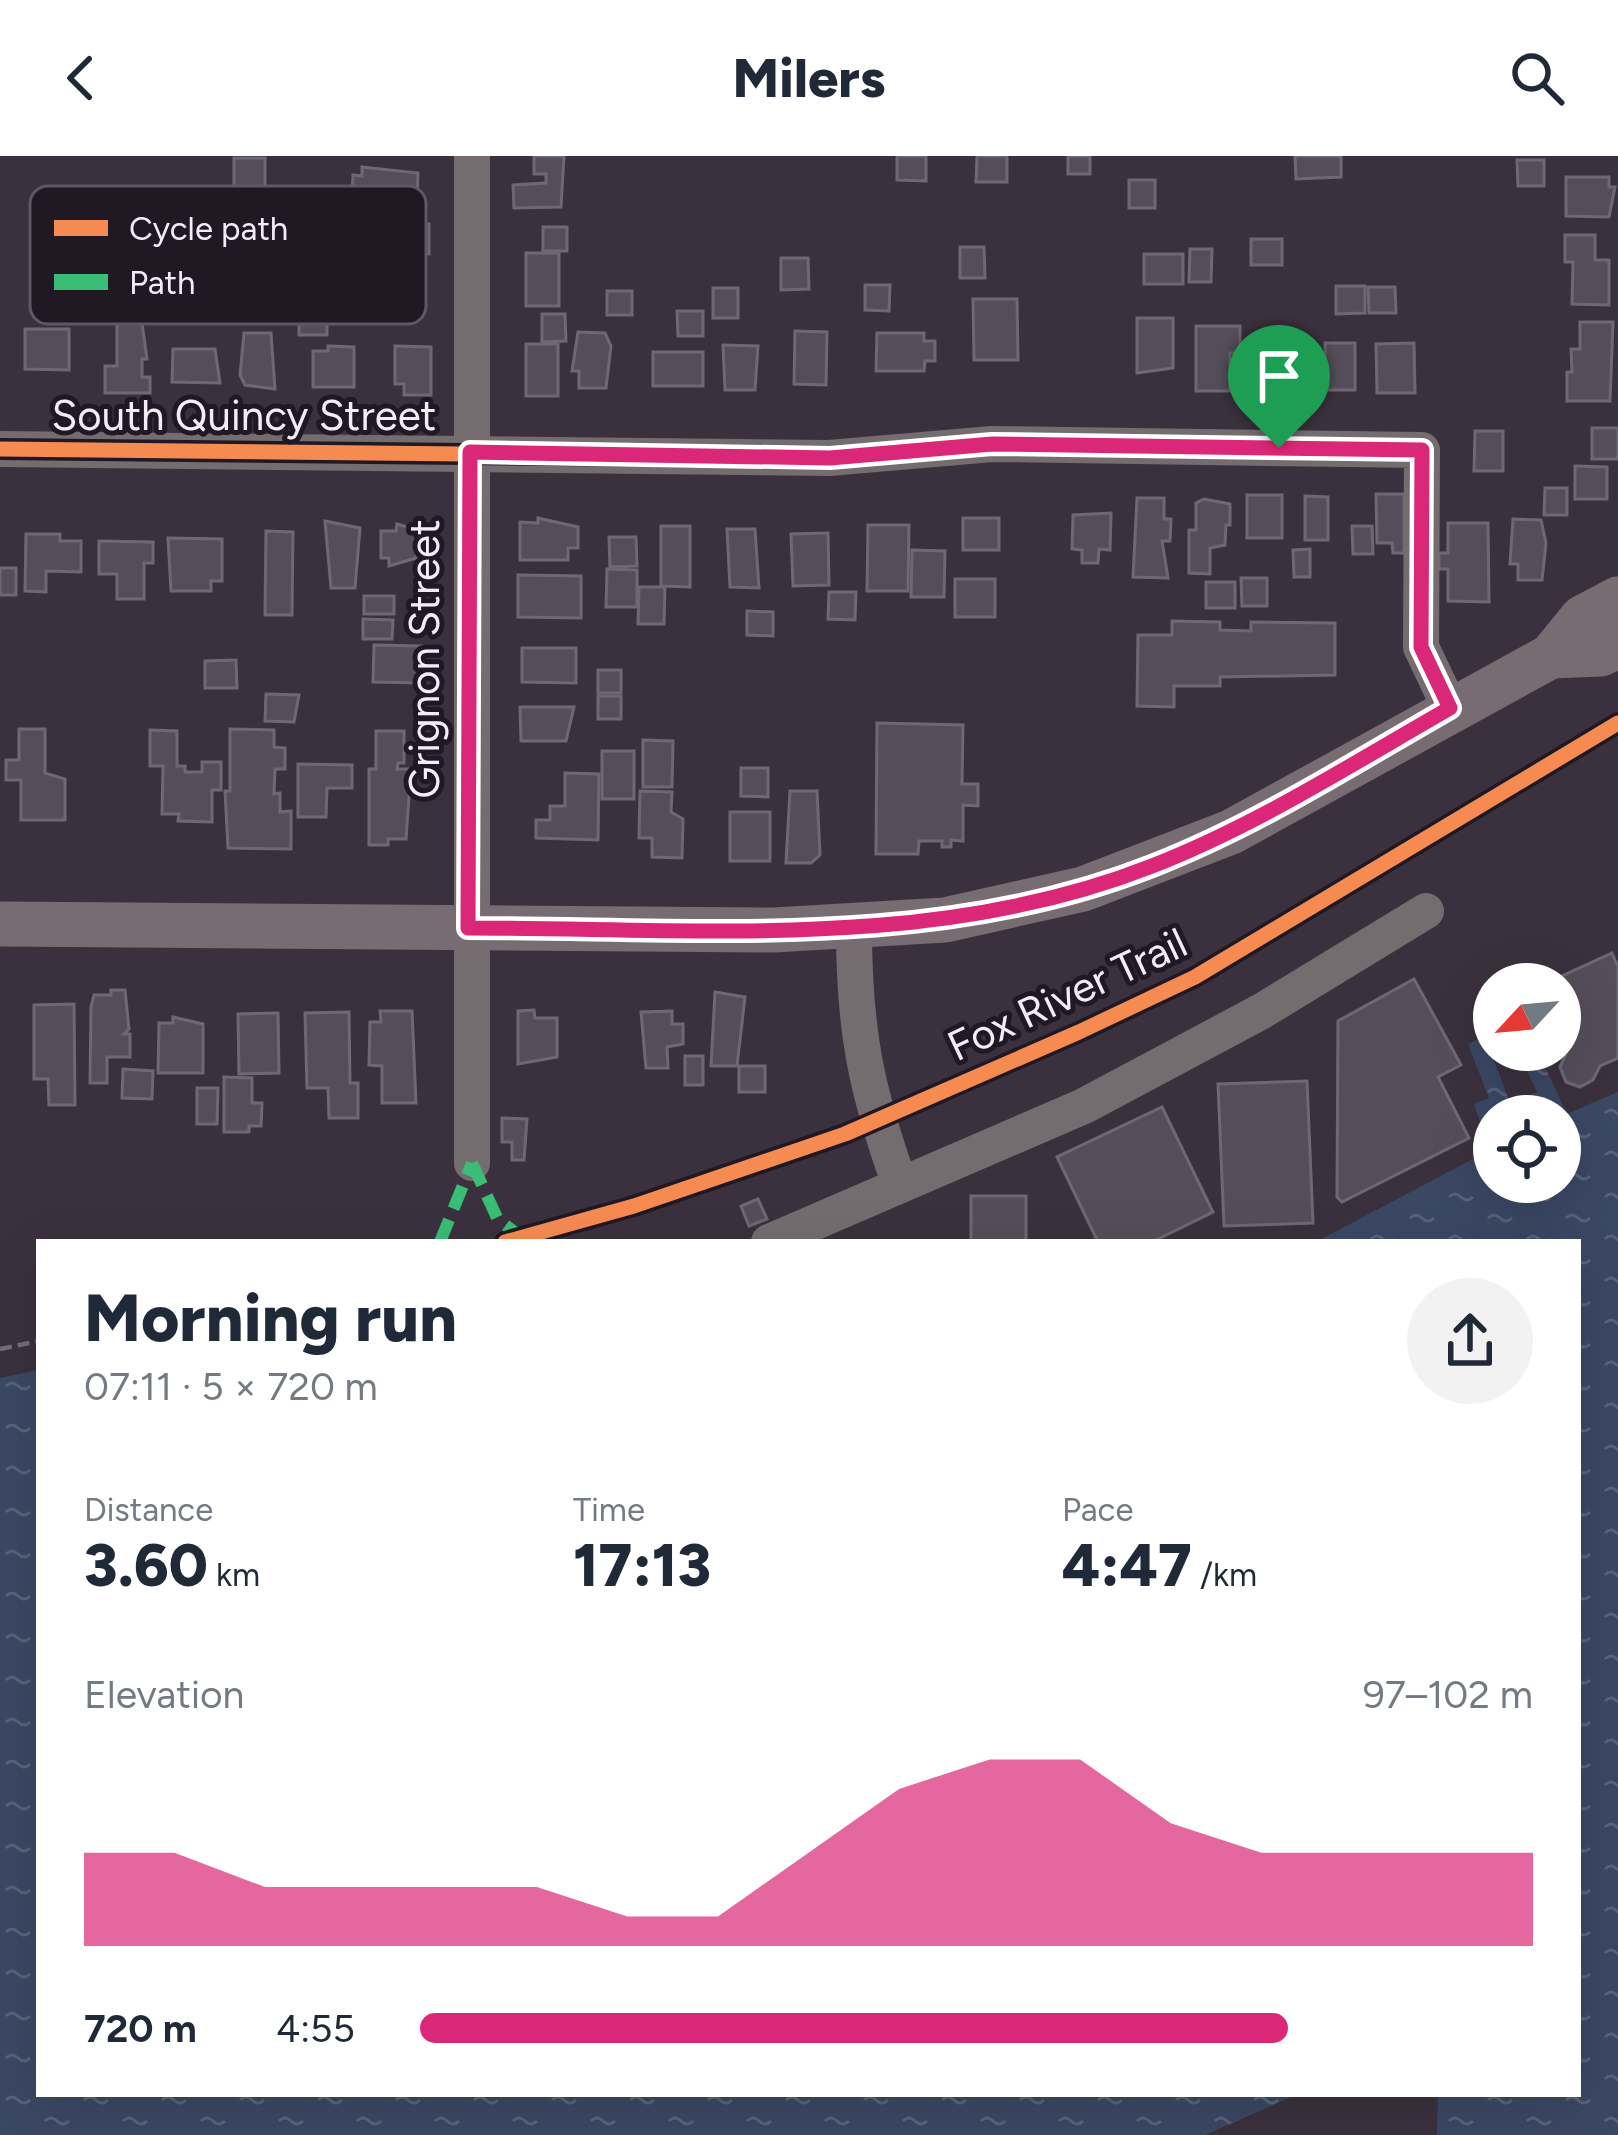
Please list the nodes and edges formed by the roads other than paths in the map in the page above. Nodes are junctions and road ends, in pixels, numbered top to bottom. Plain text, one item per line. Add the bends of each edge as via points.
1 (472, 156) edge
2 (0, 449) edge
3 (470, 452) junction
4 (1618, 599) edge
5 (1618, 646) edge
6 (1551, 656) junction
7 (1450, 708) junction
8 (1426, 911) dead end
9 (0, 924) edge
10 (468, 928) junction
11 (854, 929) junction
12 (472, 1163) dead end
13 (900, 1185) junction
14 (776, 1239) edge

1 - 3 street, Grignon Street
2 - 3 street, South Quincy Street
3 - 7 street, South Quincy Street via 830,458 992,444 1422,450 1421,647
3 - 10 street, Grignon Street
4 - 6 main road via 1582,618
5 - 6 main road
6 - 7 main road
7 - 11 main road via 1231,832 1150,867 1014,907
8 - 13 street via 1084,1106
9 - 10 main road
10 - 11 main road
10 - 12 street, Grignon Street
11 - 13 street via 854,1017
13 - 14 street

